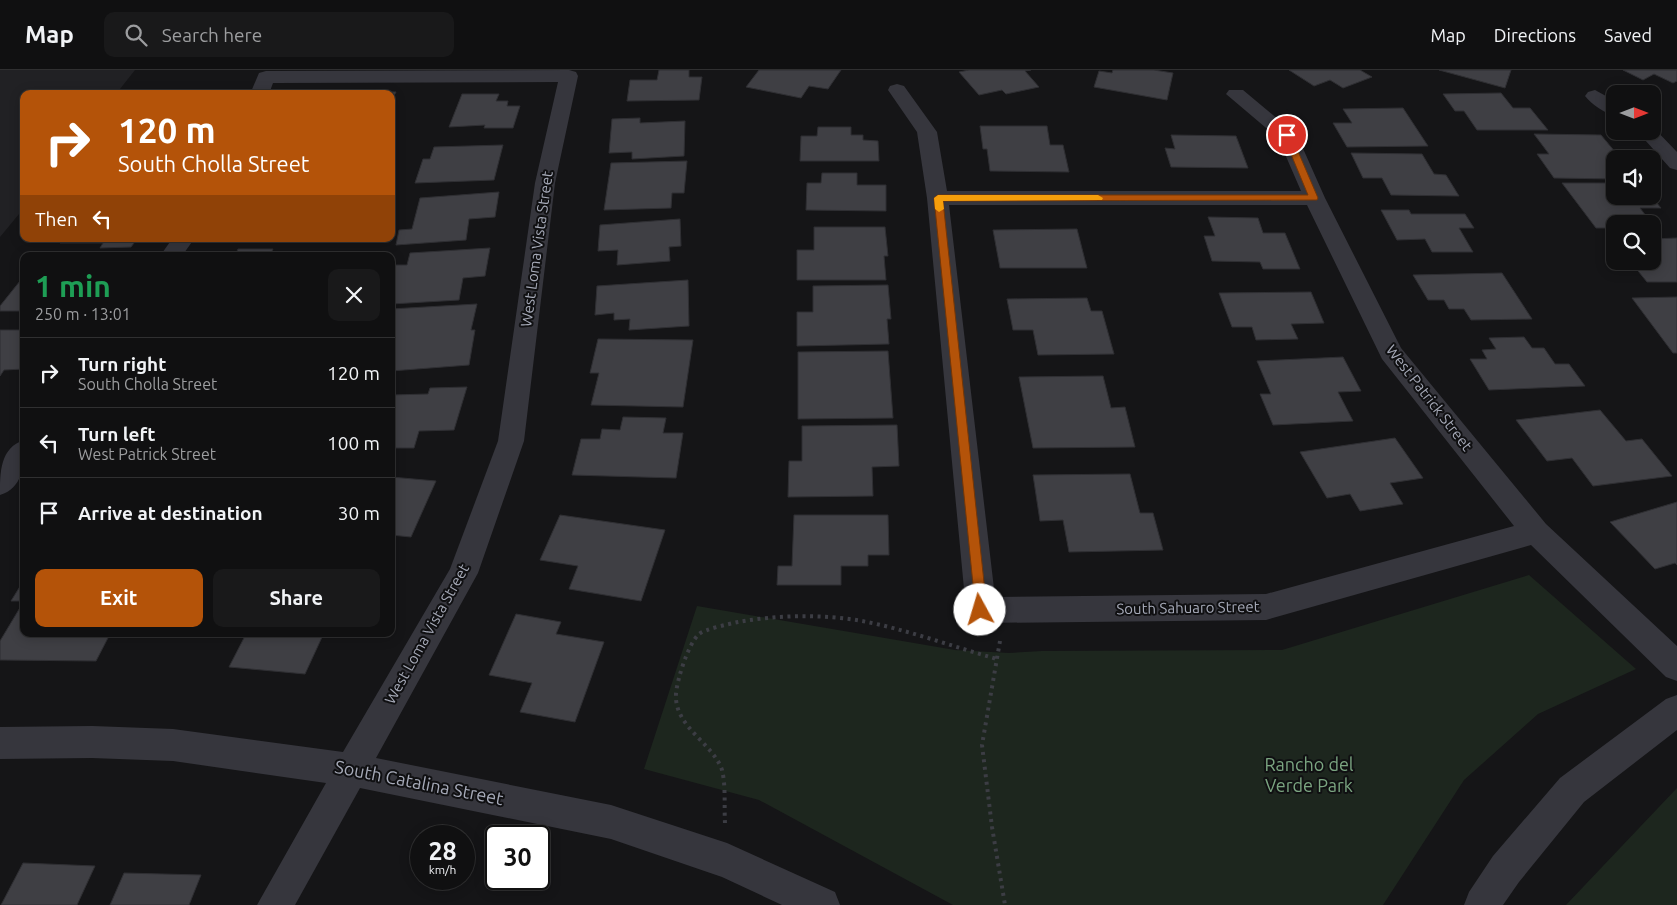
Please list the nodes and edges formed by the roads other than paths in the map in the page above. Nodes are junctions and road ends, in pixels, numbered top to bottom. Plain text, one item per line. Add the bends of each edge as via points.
1 (263, 85) edge
2 (897, 90) dead end
3 (1236, 94) dead end
4 (1595, 96) dead end
5 (1606, 104) edge
6 (1655, 140) edge
7 (1677, 164) edge
8 (938, 198) junction
9 (1314, 198) junction
10 (20, 456) edge
11 (0, 484) edge
12 (1536, 532) junction
13 (1677, 666) edge
14 (1677, 710) edge
15 (0, 742) edge
16 (352, 770) junction
17 (275, 905) edge
18 (822, 905) edge
19 (1482, 905) edge

1 - 16 street, West Loma Vista Street via 568,76 545,183 511,441 463,572
2 - 8 street via 927,132
3 - 9 street, West Patrick Street via 1287,135
4 - 5 street
6 - 7 street
8 - 9 street
8 - 12 street, South Sahuaro Street via 993,610 1266,607
9 - 12 street, West Patrick Street via 1392,353
10 - 11 street
12 - 13 street, West Patrick Street
14 - 19 street via 1572,790 1506,869
15 - 16 street, South Catalina Street via 173,745
16 - 17 street, West Loma Vista Street
16 - 18 street, South Catalina Street via 611,822 728,861

